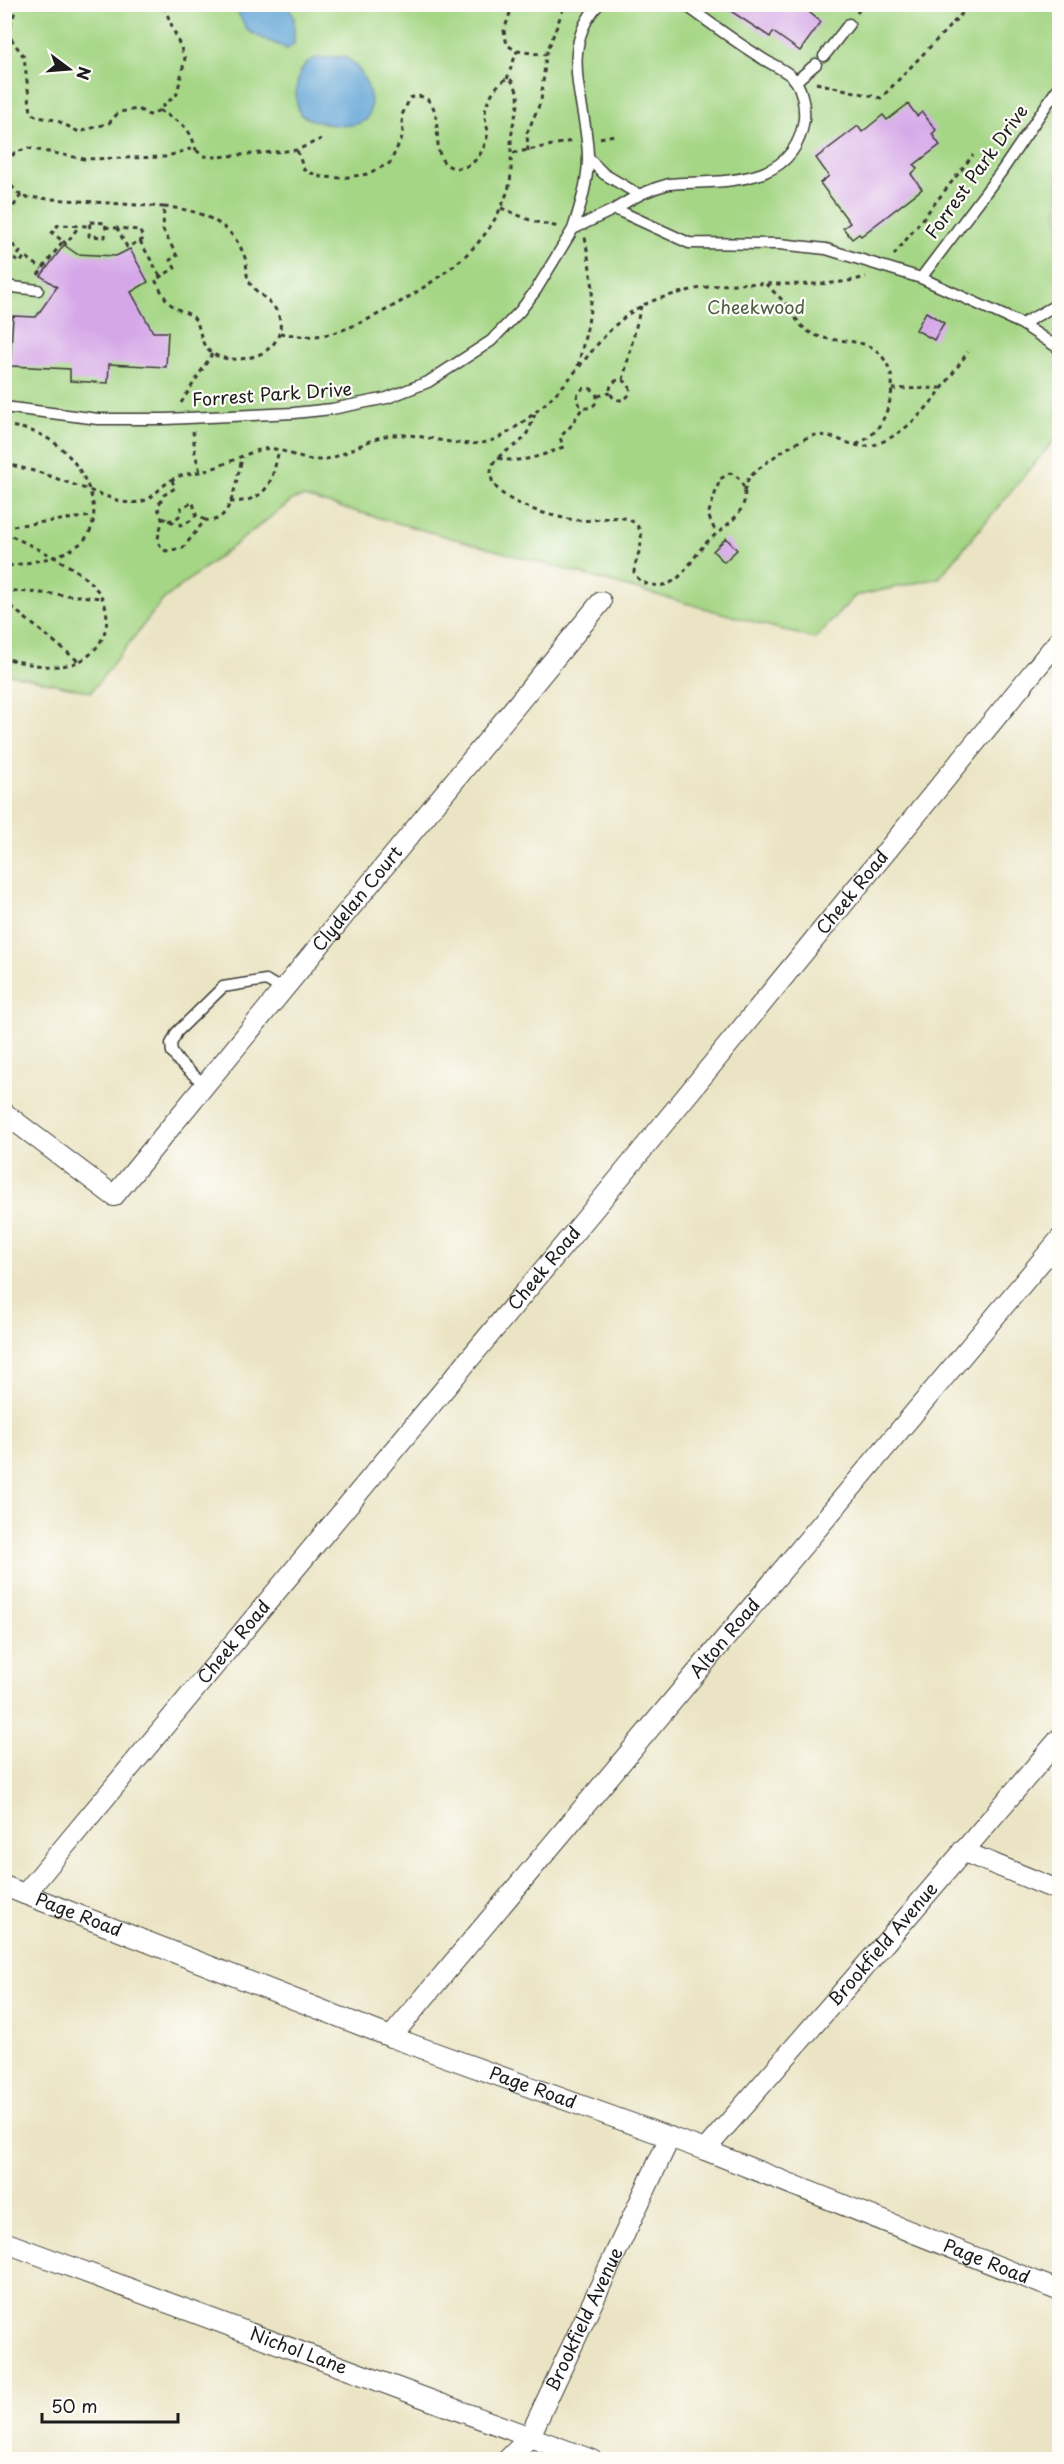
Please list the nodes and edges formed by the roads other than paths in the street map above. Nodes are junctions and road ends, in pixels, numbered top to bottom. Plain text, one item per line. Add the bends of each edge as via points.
1 (599, 4) edge
2 (684, 4) edge
3 (849, 24) dead end
4 (825, 56) dead end
5 (816, 64) dead end
6 (796, 81) junction
7 (1059, 85) edge
8 (588, 158) junction
9 (638, 194) junction
10 (615, 209) junction
11 (573, 229) junction
12 (921, 278) junction
13 (8, 286) edge
14 (33, 289) road end
15 (1059, 303) edge
16 (1022, 324) junction
17 (1059, 349) edge
18 (4, 407) edge
19 (601, 602) dead end
20 (1059, 639) edge
21 (283, 990) junction
22 (205, 1085) junction
23 (4, 1113) edge
24 (1059, 1239) edge
25 (1059, 1738) edge
26 (962, 1851) junction
27 (4, 1886) edge
28 (1059, 1891) edge
29 (25, 1894) junction
30 (391, 2037) junction
31 (670, 2137) junction
32 (705, 2150) junction
33 (4, 2242) edge
34 (1059, 2291) edge
35 (529, 2438) junction
36 (507, 2460) edge
37 (592, 2460) edge

1 - 8 lane, Forrest Park Drive via 584,25 576,48
2 - 6 lane
3 - 4 lane
5 - 6 lane
6 - 9 lane via 804,110 802,129 795,146 773,169 747,179 669,184
7 - 12 lane, Forrest Park Drive via 1001,172
8 - 9 lane via 604,174
8 - 11 lane, Forrest Park Drive
9 - 10 lane
10 - 11 lane
10 - 12 lane via 689,243 808,246
11 - 18 lane, Forrest Park Drive via 536,290 504,329 476,353 428,382 387,398 332,409 193,418 98,418
12 - 16 lane
13 - 14 lane
15 - 16 lane
16 - 17 lane
19 - 21 street, Clydelan Court
20 - 29 street, Cheek Road via 598,1204
21 - 22 street, Clydelan Court
21 - 22 lane via 266,980 223,987 177,1032 171,1044 174,1056
22 - 23 street, Clydelan Court via 114,1196
24 - 30 street, Alton Road
25 - 26 street, Brookfield Avenue
26 - 28 street
26 - 32 street, Brookfield Avenue
27 - 29 street, Page Road
29 - 30 street, Page Road
30 - 31 street, Page Road
31 - 32 street, Page Road
31 - 35 street, Brookfield Avenue
32 - 34 street, Page Road
33 - 35 street, Nichol Lane
35 - 36 street, Brookfield Avenue
35 - 37 street, Nichol Lane

